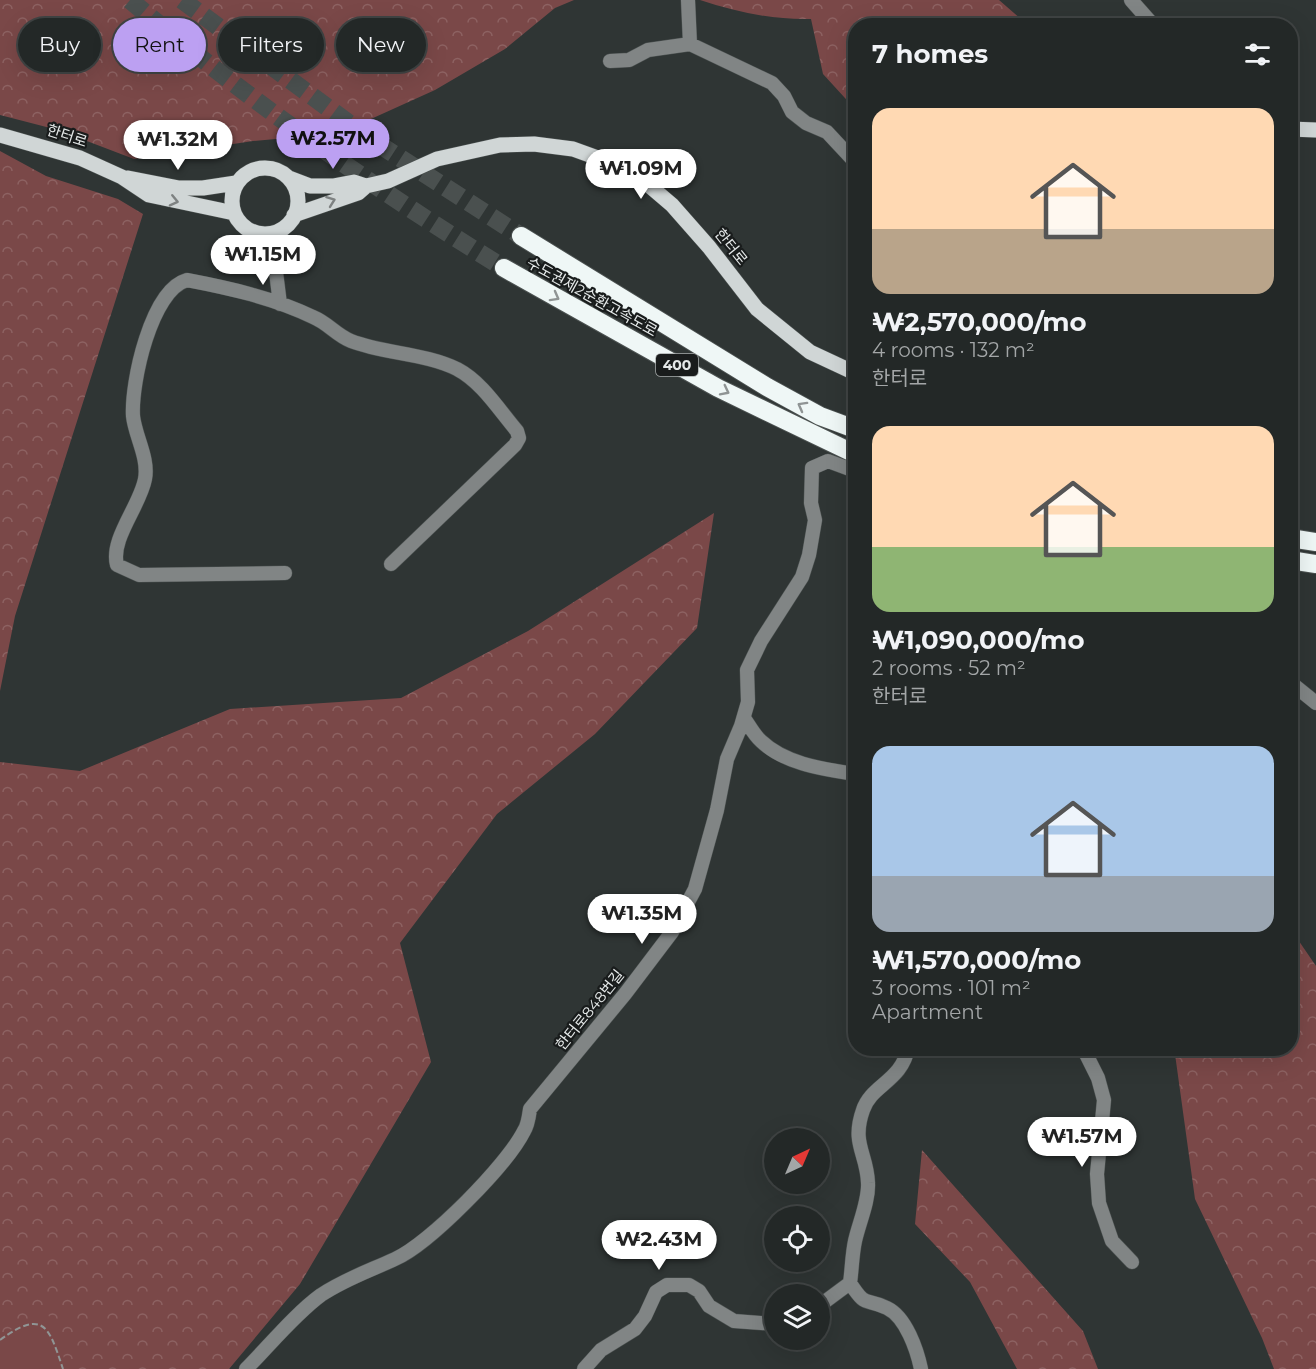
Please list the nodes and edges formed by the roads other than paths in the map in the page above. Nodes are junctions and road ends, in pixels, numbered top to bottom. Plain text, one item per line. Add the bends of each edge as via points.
1 (688, 0) edge
2 (1131, 0) edge
3 (1147, 18) edge
4 (690, 44) junction
5 (610, 61) dead end
6 (1298, 129) edge
7 (1316, 130) edge
8 (0, 135) edge
9 (848, 154) edge
10 (122, 177) junction
11 (289, 178) junction
12 (236, 183) junction
13 (366, 186) junction
14 (234, 213) junction
15 (294, 215) junction
16 (253, 231) junction
17 (278, 231) junction
18 (520, 236) tunnel mouth
19 (275, 264) junction
20 (504, 268) tunnel mouth
21 (280, 304) junction
22 (848, 370) edge
23 (848, 426) edge
24 (848, 451) edge
25 (848, 468) edge
26 (1298, 539) edge
27 (1316, 542) edge
28 (1298, 561) edge
29 (391, 564) dead end
30 (1316, 564) edge
31 (285, 573) dead end
32 (1298, 688) edge
33 (1316, 703) edge
34 (744, 718) junction
35 (848, 773) edge
36 (905, 1056) edge
37 (1087, 1056) edge
38 (1132, 1262) dead end
39 (850, 1283) junction
40 (830, 1298) edge
41 (764, 1324) edge
42 (262, 1362) edge
43 (246, 1369) edge
44 (584, 1369) edge
45 (921, 1369) edge

1 - 4 street
2 - 3 street
4 - 5 street
4 - 9 street via 772,83 792,112 827,132
6 - 7 main road
8 - 10 main road, 한터로 via 58,150
10 - 12 main road, 한터로 via 179,188
10 -> 14 main road, 한터로 via 149,195
11 - 12 main road via 261,168 251,170
11 - 13 main road, 한터로 via 310,186 354,182
11 - 15 main road via 298,196
12 - 14 main road via 232,193
15 -> 13 main road, 한터로 via 358,193
13 - 22 main road, 한터로 via 388,181 437,159 500,145 573,149 631,170 672,205 757,309 810,351
14 - 16 main road via 239,222
15 - 17 main road
16 - 17 main road
16 - 19 street via 267,245
17 - 19 street
23 -> 18 highway, 수도권제2순환고속도로 / 400 via 767,387
19 - 21 street
20 -> 24 highway, 수도권제2순환고속도로 / 400 via 718,388
21 - 29 street via 315,317 355,342 458,370 487,394 517,431 515,445
21 - 31 street via 187,280 169,291 142,351 134,398 146,476 114,555 117,565 139,575
25 - 34 street, 한터로848번길 via 828,461 812,468 811,503 815,520 809,555 802,577 747,670
26 - 27 highway
28 - 30 highway
32 - 33 street
34 - 35 street via 759,740 774,751 817,768
34 - 42 street, 한터로848번길 via 727,759 695,889 672,932 530,1109 525,1130 514,1147 431,1233 396,1259 349,1278 318,1297
36 - 39 street via 898,1071 870,1096 863,1109 857,1137 868,1184
37 - 38 street via 1104,1100 1097,1174 1099,1203 1112,1241
39 - 40 street
39 - 45 street via 866,1303 888,1308 897,1316
41 - 44 street via 734,1322 709,1306 699,1291 688,1285 667,1285 656,1292 635,1329 601,1350
42 - 43 street, 한터로848번길

